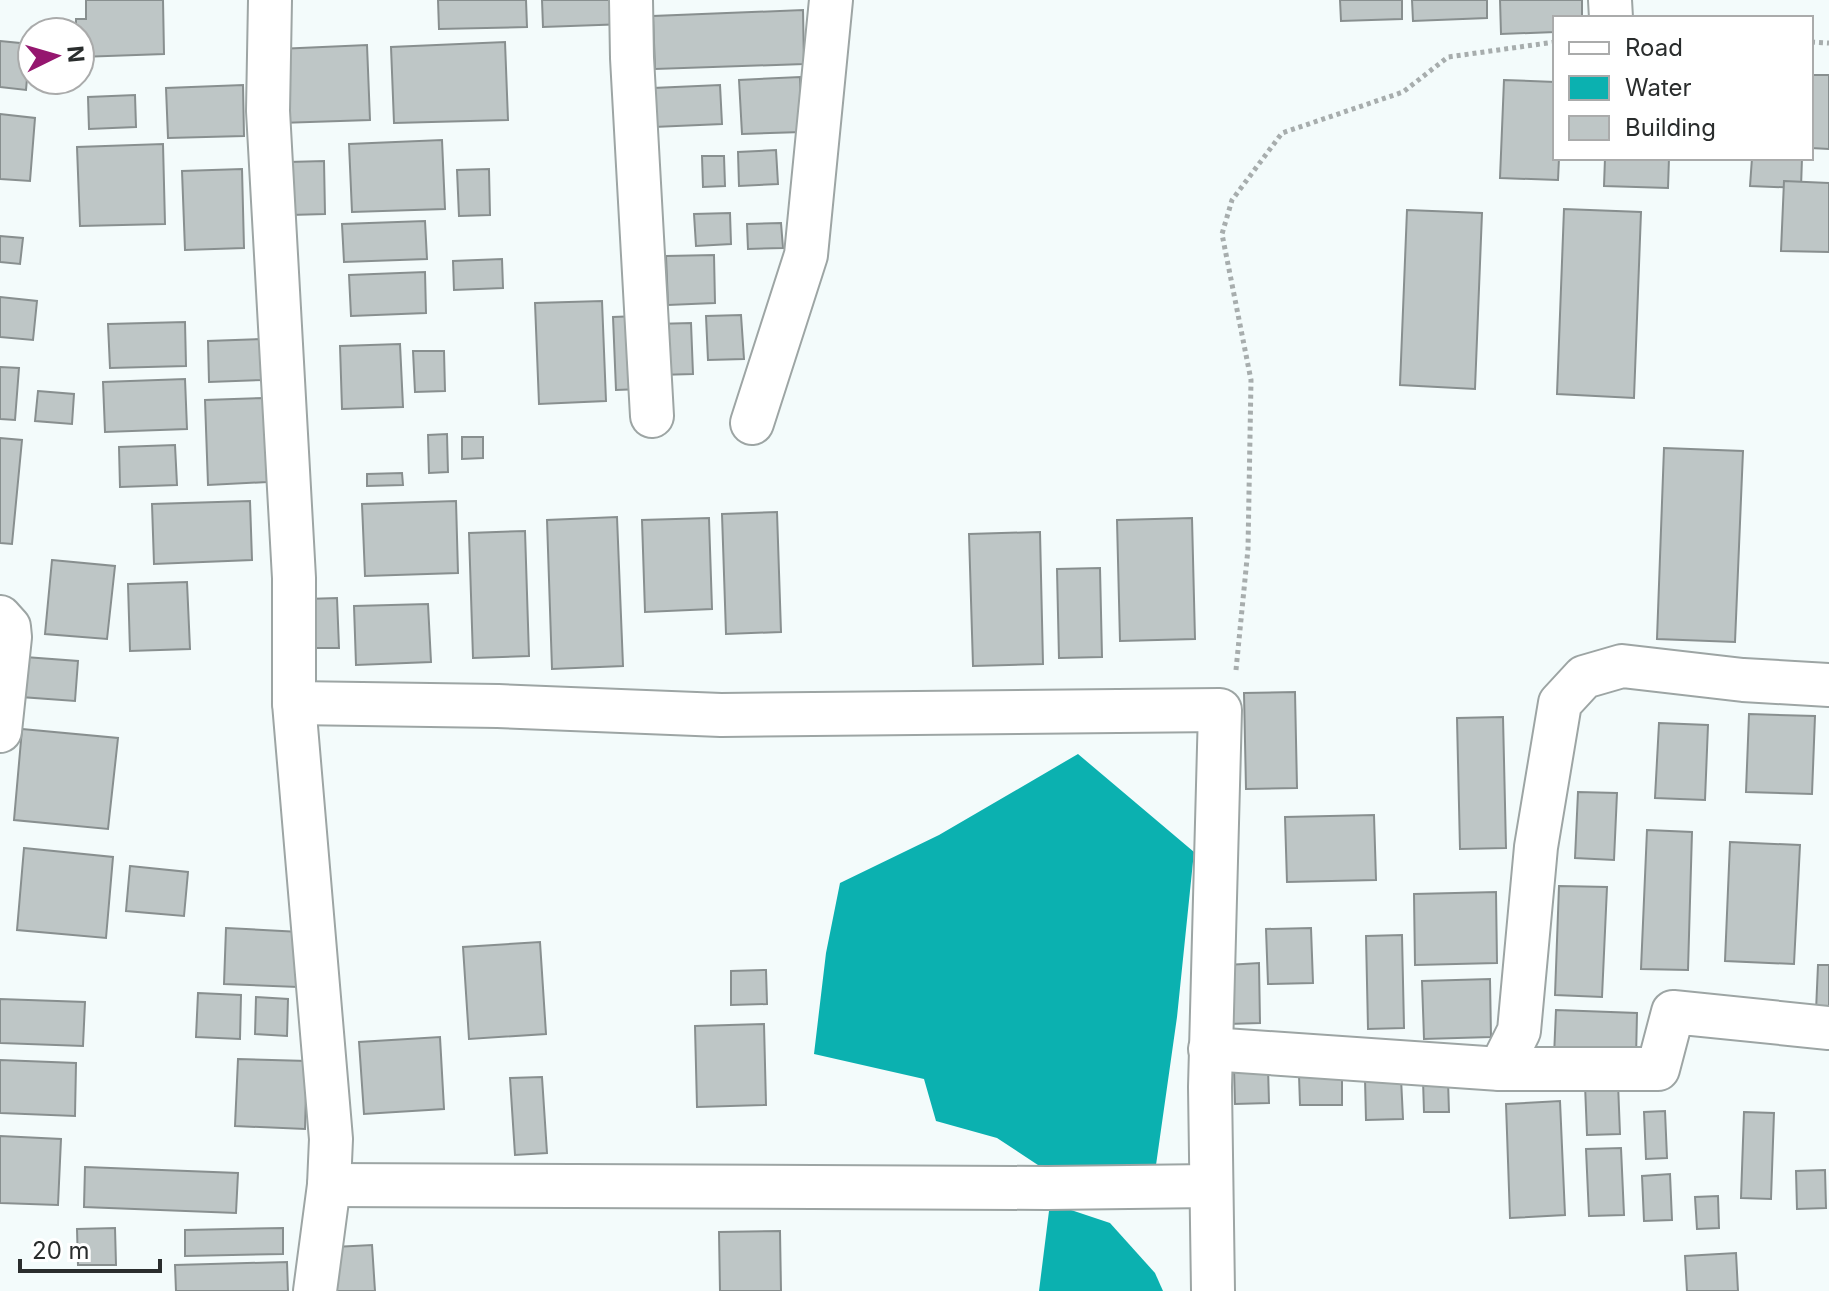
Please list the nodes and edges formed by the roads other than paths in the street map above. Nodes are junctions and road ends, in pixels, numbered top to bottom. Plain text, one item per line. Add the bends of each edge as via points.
1 (270, 0) edge
2 (631, 0) edge
3 (831, 0) edge
4 (652, 416) dead end
5 (752, 423) dead end
6 (0, 617) edge
7 (1829, 685) edge
8 (294, 703) junction
9 (0, 731) edge
10 (1829, 1028) edge
11 (1210, 1049) junction
12 (1500, 1069) junction
13 (329, 1185) junction
14 (1211, 1186) junction
15 (315, 1291) edge
16 (1213, 1291) edge

1 - 8 street via 268,111 294,578
2 - 4 street
3 - 5 street via 806,255
6 - 9 street via 10,637
7 - 12 street via 1622,666 1584,677 1560,703 1536,847 1519,1031
8 - 11 street via 721,715 1220,710
8 - 13 street via 331,1139
10 - 12 street via 1673,1012 1658,1069
11 - 12 street
11 - 14 street
13 - 14 street
13 - 15 street
14 - 16 street

